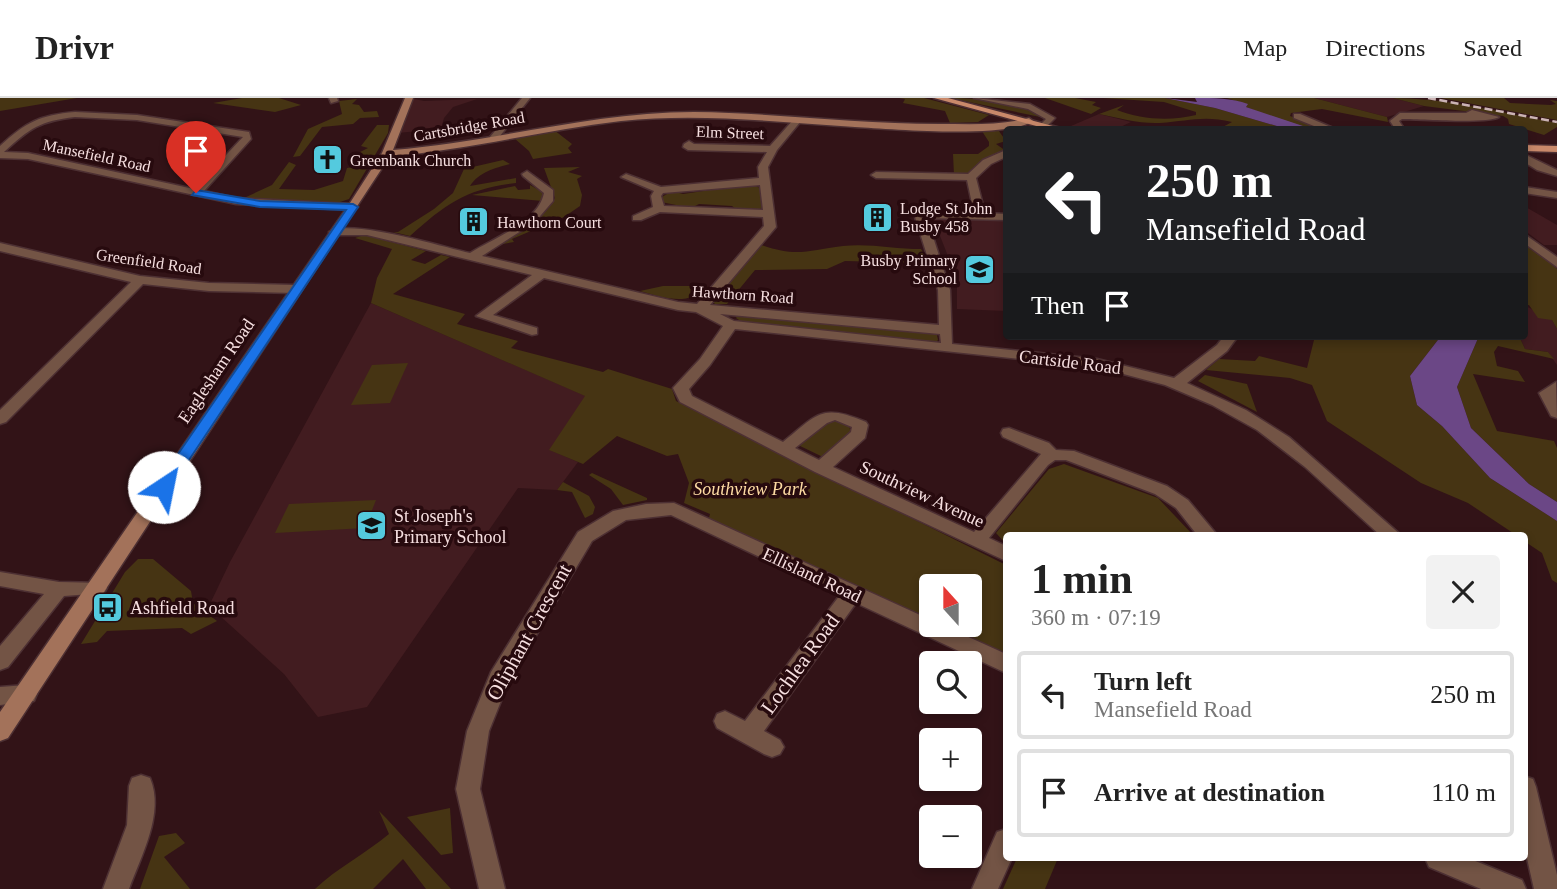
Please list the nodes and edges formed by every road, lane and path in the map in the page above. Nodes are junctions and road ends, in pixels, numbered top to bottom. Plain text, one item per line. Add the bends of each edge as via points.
1 (409, 98) edge
2 (526, 98) edge
3 (938, 98) edge
4 (978, 98) edge
5 (1004, 115) junction
6 (1297, 116) dead end
7 (1468, 116) dead end
8 (797, 121) junction
9 (1029, 121) junction
10 (1045, 125) junction
11 (974, 126) junction
12 (1049, 126) edge
13 (1323, 126) edge
14 (1398, 126) edge
15 (493, 139) junction
16 (689, 144) dead end
17 (1528, 148) edge
18 (773, 149) junction
19 (1557, 149) edge
20 (0, 153) edge
21 (387, 153) junction
22 (1003, 154) edge
23 (1528, 160) edge
24 (1528, 167) edge
25 (1541, 168) junction
26 (1557, 173) edge
27 (876, 175) dead end
28 (626, 177) dead end
29 (971, 177) junction
30 (528, 180) dead end
31 (765, 181) junction
32 (660, 190) junction
33 (1528, 190) edge
34 (196, 193) junction
35 (1557, 195) edge
36 (353, 207) junction
37 (659, 209) junction
38 (770, 214) junction
39 (980, 216) junction
40 (1003, 217) edge
41 (637, 218) dead end
42 (335, 232) junction
43 (1528, 240) edge
44 (0, 247) edge
45 (17, 251) junction
46 (473, 256) junction
47 (0, 259) edge
48 (1557, 263) edge
49 (541, 274) junction
50 (140, 280) junction
51 (295, 289) junction
52 (701, 309) junction
53 (731, 324) junction
54 (945, 330) junction
55 (532, 331) dead end
56 (1228, 340) edge
57 (947, 348) junction
58 (1176, 384) junction
59 (1556, 387) edge
60 (1557, 414) edge
61 (0, 419) edge
62 (1009, 433) dead end
63 (784, 449) junction
64 (1052, 455) junction
65 (821, 468) junction
66 (614, 517) joint
67 (1206, 532) edge
68 (1388, 532) edge
69 (977, 541) junction
70 (1003, 553) edge
71 (0, 579) edge
72 (97, 588) junction
73 (59, 589) junction
74 (852, 594) junction
75 (0, 661) edge
76 (1003, 663) edge
77 (26, 694) junction
78 (0, 696) edge
79 (725, 721) dead end
80 (0, 731) edge
81 (749, 734) junction
82 (772, 747) dead end
83 (141, 786) dead end
84 (1528, 806) edge
85 (1003, 848) edge
86 (1445, 861) edge
87 (116, 889) edge
88 (492, 889) edge
89 (985, 889) edge
90 (1513, 889) edge
91 (1547, 889) edge

1 - 21 main road, Eaglesham Road
2 - 15 street
3 - 5 main road
4 - 10 street via 1038,110 1051,118
5 - 9 main road
5 - 11 main road, Cartsbridge Road
6 - 13 street
7 - 14 street via 1400,116 1394,121
8 - 11 main road, Cartsbridge Road via 904,128
8 - 15 main road, Cartsbridge Road via 656,116 550,127
8 - 18 street
9 - 10 main road
9 - 11 main road, Cartsbridge Road
10 - 12 main road
15 - 21 main road, Cartsbridge Road
16 - 18 street, Elm Street
17 - 19 main road
18 - 31 street via 763,167
20 - 34 street, Mansefield Road
20 - 34 street via 32,123 62,117 136,118 246,134
21 - 36 main road, Eaglesham Road
22 - 29 street
23 - 25 street
24 - 25 street
25 - 26 street
27 - 29 street
28 - 32 street
29 - 39 street
30 - 46 street via 543,185 551,196 537,217
31 - 32 street
31 - 38 street
32 - 37 street via 656,197
33 - 35 street
34 - 36 street, Mansefield Road via 260,204
36 - 42 main road, Eaglesham Road
37 - 38 street
37 - 41 street
38 - 52 street via 771,227
39 - 40 street
39 - 54 street via 920,215 944,290
42 - 46 street, Hawthorn Road via 367,232
42 - 51 main road, Eaglesham Road
43 - 48 street
44 - 45 street, Greenfield Road
45 - 47 street
45 - 50 street, Greenfield Road
46 - 49 street, Hawthorn Road
49 - 52 street, Hawthorn Road
49 - 55 street via 484,316
50 - 51 street, Greenfield Road
50 - 61 street
51 - 72 main road, Eaglesham Road
52 - 53 street, Cartside Road
52 - 54 street, Hawthorn Road
53 - 57 street, Cartside Road
53 - 63 street, Southview Avenue via 681,388 685,399
54 - 57 street
56 - 58 street
57 - 58 street, Cartside Road via 1097,363
58 - 68 street, Cartside Road via 1225,404 1284,441
59 - 60 street via 1547,393
62 - 64 street
63 - 65 street, Southview Avenue
63 - 65 street, Southview Avenue via 821,420 836,415 860,425 859,434
64 - 67 street via 1069,455 1161,489
64 - 69 street via 1042,461
65 - 69 street, Southview Avenue
66 - 74 street, Ellisland Road via 674,509
66 - 88 street, Oliphant Crescent via 587,532 576,547 499,678 478,731 468,789
69 - 70 street, Southview Avenue
71 - 73 street
72 - 73 street
72 - 77 main road, Eaglesham Road
73 - 75 street
74 - 76 street, Ellisland Road
74 - 81 street, Lochlea Road
77 - 78 street
77 - 80 main road, Eaglesham Road
79 - 81 street
81 - 82 street
83 - 87 street via 140,825
84 - 91 street
85 - 89 street
86 - 90 street

